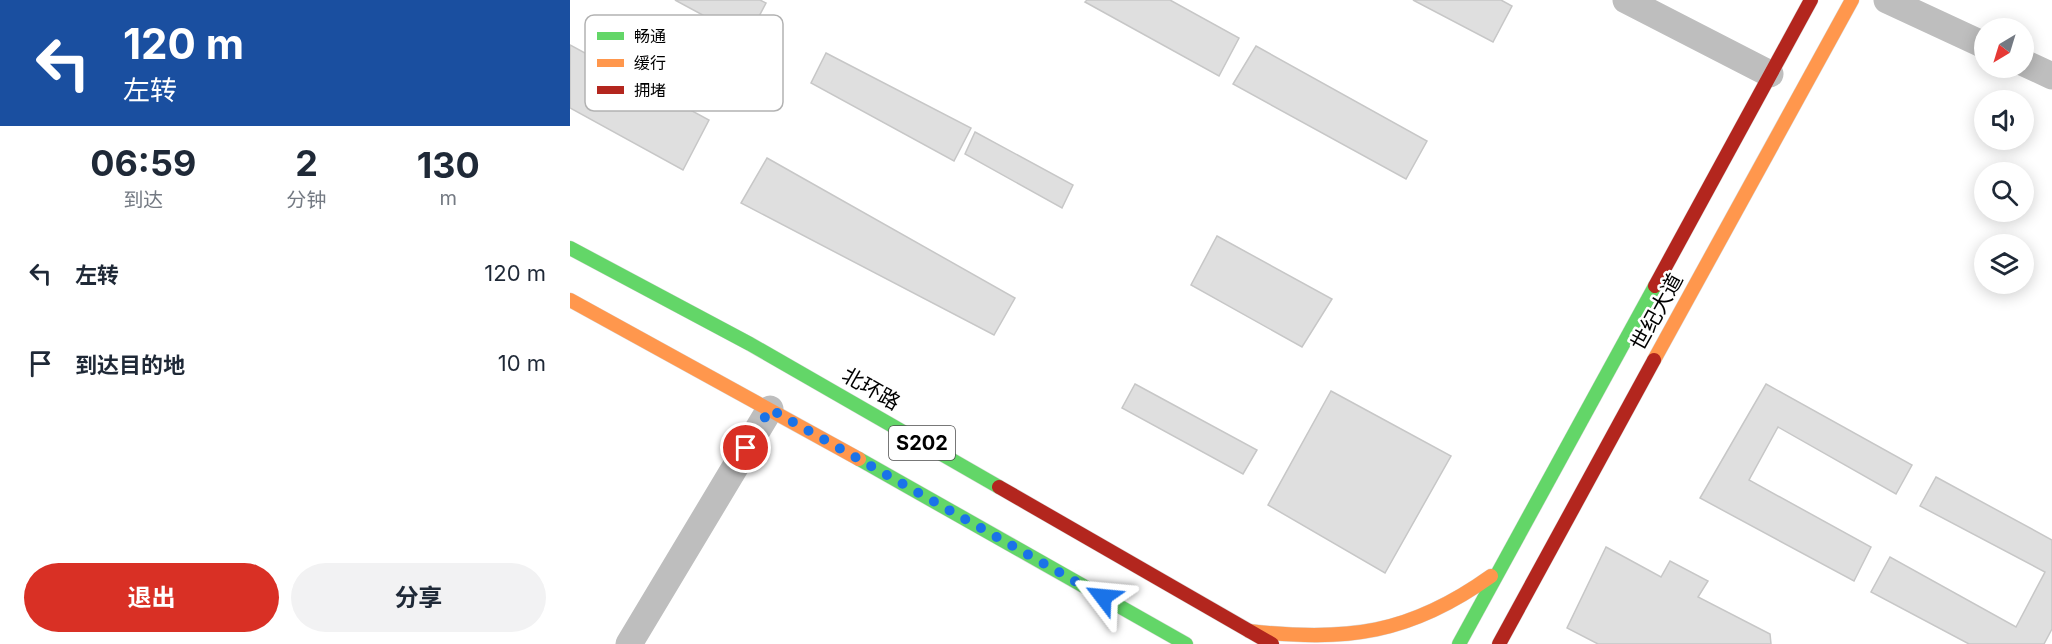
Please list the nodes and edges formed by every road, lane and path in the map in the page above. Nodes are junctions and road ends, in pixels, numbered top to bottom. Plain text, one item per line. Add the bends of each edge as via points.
1 (1626, 0) edge
2 (1811, 0) edge
3 (1852, 0) edge
4 (1887, 0) edge
5 (1974, 40) edge
6 (2034, 68) edge
7 (1770, 74) junction
8 (2052, 76) edge
9 (570, 248) edge
10 (570, 300) edge
11 (770, 409) junction
12 (1500, 569) junction
13 (1520, 605) junction
14 (1248, 630) junction
15 (629, 644) edge
16 (1186, 644) edge
17 (1272, 644) edge
18 (1459, 644) edge
19 (1499, 644) edge
20 (1510, 644) edge

1 - 7 street
2 - 7 main road, 世纪大道
3 - 13 main road, 世纪大道
4 - 5 street
6 - 8 street
7 - 12 main road, 世纪大道
9 - 14 main road, 北环路 / S202 via 750,344
10 - 11 main road, S202
11 - 15 street
11 - 16 main road, S202
12 - 14 main road via 1458,601 1385,630 1321,639
12 - 18 main road, 世纪大道
13 - 19 main road, 世纪大道
13 - 20 main road
14 - 17 main road, 北环路 / S202

